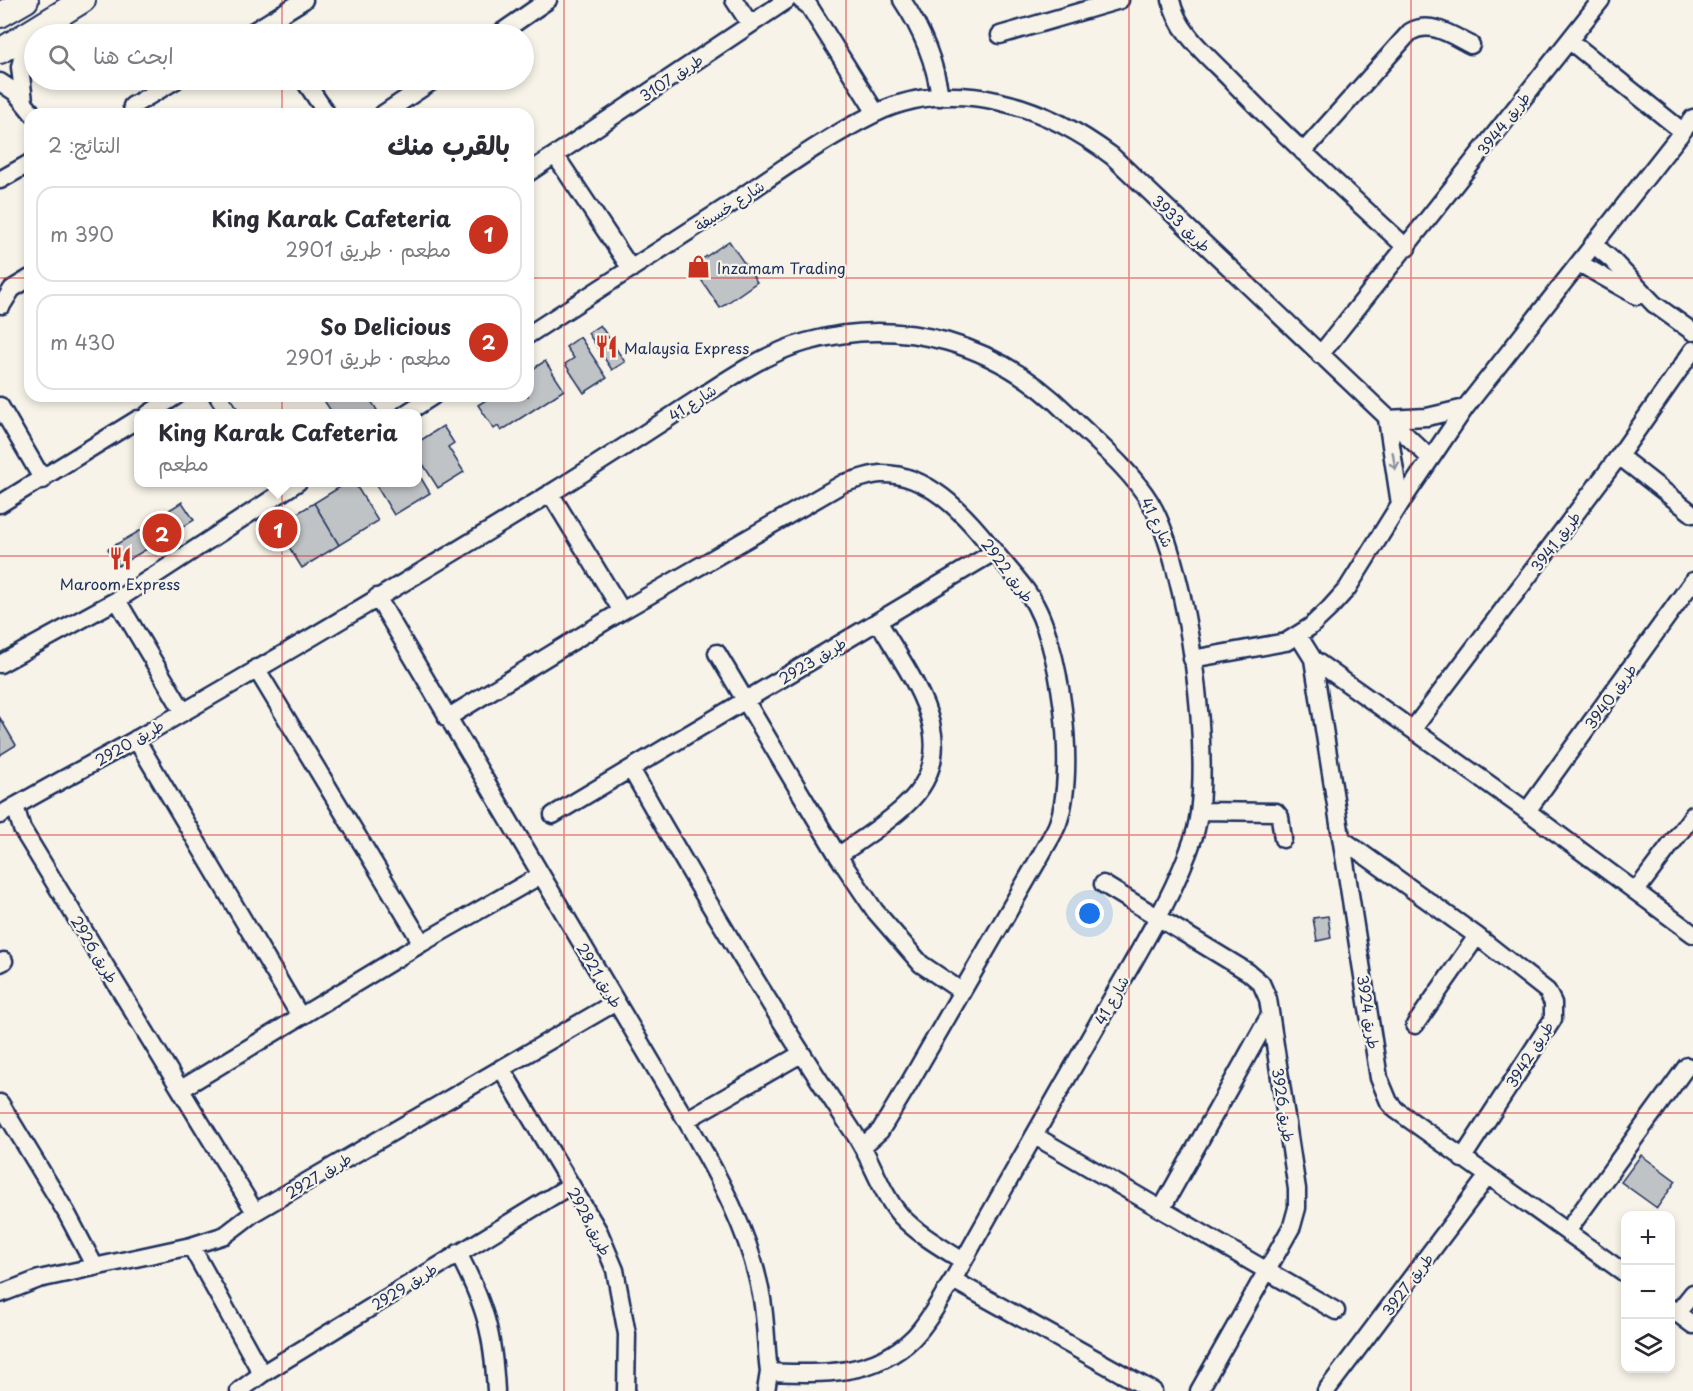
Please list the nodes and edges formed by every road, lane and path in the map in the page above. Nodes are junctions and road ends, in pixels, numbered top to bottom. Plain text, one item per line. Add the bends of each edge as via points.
1 (26, 0) edge
2 (83, 0) edge
3 (304, 0) edge
4 (548, 0) edge
5 (734, 0) edge
6 (787, 0) edge
7 (801, 0) edge
8 (902, 0) edge
9 (1120, 0) edge
10 (1171, 0) edge
11 (1601, 0) edge
12 (0, 15) edge
13 (44, 24) edge
14 (277, 24) edge
15 (513, 24) edge
16 (750, 24) junction
17 (1000, 35) dead end
18 (24, 36) edge
19 (1570, 41) junction
20 (1471, 45) dead end
21 (24, 50) edge
22 (0, 51) edge
23 (0, 82) edge
24 (24, 87) edge
25 (25, 90) edge
26 (159, 90) edge
27 (311, 90) edge
28 (419, 90) edge
29 (940, 97) junction
30 (132, 106) dead end
31 (28, 107) edge
32 (323, 108) edge
33 (392, 108) edge
34 (876, 113) junction
35 (1693, 118) edge
36 (1682, 131) junction
37 (1303, 152) junction
38 (555, 155) junction
39 (24, 166) edge
40 (534, 169) edge
41 (0, 180) edge
42 (1593, 244) junction
43 (1407, 248) junction
44 (1579, 262) junction
45 (631, 269) junction
46 (24, 282) edge
47 (1654, 304) junction
48 (2, 305) dead end
49 (534, 331) edge
50 (1693, 332) edge
51 (1693, 350) edge
52 (1320, 355) junction
53 (0, 406) edge
54 (1465, 408) junction
55 (1387, 419) junction
56 (134, 422) edge
57 (1618, 456) junction
58 (1430, 458) junction
59 (43, 480) junction
60 (279, 488) edge
61 (550, 494) junction
62 (0, 504) edge
63 (1400, 504) junction
64 (1693, 514) edge
65 (994, 552) junction
66 (1693, 581) edge
67 (377, 597) junction
68 (117, 600) junction
69 (622, 611) junction
70 (878, 621) junction
71 (1298, 635) junction
72 (717, 653) dead end
73 (1192, 659) junction
74 (1313, 659) junction
75 (0, 664) edge
76 (256, 668) junction
77 (745, 701) junction
78 (183, 711) junction
79 (447, 717) junction
80 (1413, 729) junction
81 (136, 739) junction
82 (631, 769) junction
83 (15, 806) junction
84 (1200, 811) junction
85 (1527, 811) junction
86 (0, 815) edge
87 (553, 815) dead end
88 (1693, 815) edge
89 (1283, 838) dead end
90 (1342, 839) junction
91 (838, 856) junction
92 (541, 875) junction
93 (1102, 884) dead end
94 (1636, 891) junction
95 (1157, 918) junction
96 (1693, 934) edge
97 (1477, 936) junction
98 (422, 943) junction
99 (961, 991) junction
100 (616, 1002) junction
101 (1270, 1015) junction
102 (300, 1016) junction
103 (1414, 1025) dead end
104 (801, 1054) junction
105 (1687, 1066) dead end
106 (501, 1068) junction
107 (180, 1089) junction
108 (0, 1103) edge
109 (686, 1120) junction
110 (7, 1131) edge
111 (1035, 1136) junction
112 (863, 1146) junction
113 (1461, 1159) junction
114 (1487, 1177) junction
115 (572, 1185) junction
116 (1162, 1208) junction
117 (255, 1212) junction
118 (1568, 1230) junction
119 (190, 1246) junction
120 (458, 1253) junction
121 (963, 1261) junction
122 (94, 1265) junction
123 (1621, 1270) edge
124 (1268, 1272) junction
125 (952, 1280) junction
126 (1693, 1293) edge
127 (0, 1294) edge
128 (1675, 1310) edge
129 (1336, 1311) dead end
130 (1675, 1312) edge
131 (1693, 1325) edge
132 (769, 1372) junction
133 (262, 1374) junction
134 (239, 1391) edge
135 (496, 1391) edge
136 (626, 1391) edge
137 (766, 1391) edge
138 (1153, 1391) edge
139 (1199, 1391) edge
140 (1326, 1391) edge

1 - 12 main road
2 - 13 main road
3 - 14 street
4 - 15 street
5 - 16 street
6 - 16 street, طريق 3107
7 - 34 street via 809,6
8 - 29 street via 927,45
9 - 17 street
10 - 37 street via 1180,24 1195,42
11 - 19 street, طريق 3944
16 - 38 street, طريق 3107
18 - 22 main road
19 - 36 street
19 - 43 street, طريق 3944 via 1536,79
20 - 37 street via 1435,27 1422,26 1410,32
21 - 24 street via 20,67
23 - 31 street
25 - 31 street
26 - 30 street
27 - 32 street
28 - 33 street
29 - 34 street, شارع خسيفة
29 - 52 street, طريق 3933 via 1014,104 1082,133 1112,156
34 - 45 street, شارع خسيفة via 807,153
35 - 36 street
36 - 42 street
37 - 43 street
38 - 40 street, طريق 3107
38 - 45 street
39 - 41 street
42 - 44 street
42 - 47 street
43 - 52 street, طريق 3944
44 - 47 street
44 - 54 street
45 - 49 street, شارع خسيفة
46 - 48 street via 12,289
47 - 50 street
51 - 57 street, طريق 3941
52 - 55 street, طريق 3933
53 - 59 street
54 - 55 street via 1427,417
54 - 58 street
55 - 58 street, طريق 3933
55 -> 63 street
56 - 59 street
57 - 64 street
57 - 80 street, طريق 3941
58 - 63 street
59 - 62 street
60 - 68 street
61 - 67 street, شارع 41
61 - 69 street
61 - 73 street, شارع 41 via 744,369 798,344 837,335 887,331 955,342 987,354 1045,391 1135,480 1161,521 1170,544
63 - 71 street via 1347,589
65 - 69 street, طريق 2922 via 973,525 924,484 879,474 844,483
65 - 70 street, طريق 2923
65 - 99 street, طريق 2922 via 1030,597 1045,626 1056,665 1065,730 1064,794 1058,823
66 - 85 street, طريق 3940
67 - 76 street, شارع 41
67 - 79 street, طريق 2921
68 - 75 street
68 - 78 street
69 - 79 street, طريق 2922
70 - 77 street, طريق 2923
70 - 91 street via 927,704 933,733 933,764 923,785 905,806
71 - 73 street via 1274,646
71 - 74 street, طريق 3924
72 - 77 street
73 - 84 street, شارع 41 via 1203,778
74 - 80 street
74 - 90 street, طريق 3924
76 - 78 street, طريق 2920
76 - 98 street
77 - 82 street, طريق 2923
77 - 91 street
78 - 81 street, طريق 2920
79 - 92 street, طريق 2921
80 - 85 street
81 - 83 street, طريق 2920
81 - 102 street
82 - 87 street, طريق 2923
82 - 104 street
83 - 86 street, طريق 2920
83 - 107 street, طريق 2926 via 22,829
84 - 89 street via 1276,812
84 - 95 street, شارع 41 via 1183,864
85 - 94 street
88 - 94 street
90 - 97 street, طريق 3942
90 - 113 street, طريق 3924 via 1383,1091 1396,1110
91 - 99 street via 898,939 921,964
92 - 98 street
92 - 100 street, طريق 2921
93 - 95 street, طريق 3926
94 - 96 street
95 - 101 street, طريق 3926 via 1255,977 1265,991
95 - 111 street, شارع 41
97 - 103 street
97 - 113 street, طريق 3942 via 1547,991 1554,1010 1553,1019
98 - 102 street
99 - 112 street, طريق 2922 via 880,1131
100 - 106 street, طريق 2927
100 - 109 street, طريق 2921
101 - 116 street
101 - 124 street, طريق 3926 via 1298,1198 1293,1226
102 - 107 street
104 - 109 street
104 - 112 street
105 - 118 street
106 - 115 street, طريق 2928
106 - 117 street, طريق 2927
107 - 117 street, طريق 2926
108 - 110 street
109 - 132 street, طريق 2921 via 723,1187 751,1254 762,1298
110 - 122 street via 66,1212
111 - 116 street
111 - 121 street, شارع 41
112 - 121 street via 900,1214 921,1235
113 - 114 street, طريق 3924
114 - 118 street, طريق 3924
114 - 140 street, طريق 3927
115 - 120 street, طريق 2929
115 - 136 street, طريق 2928 via 599,1232 620,1285 627,1334
116 - 124 street
117 - 119 street, طريق 2927 via 225,1235
118 - 123 street, طريق 3924
119 - 122 street, طريق 2927
119 - 133 street
120 - 133 street, طريق 2929
120 - 135 street via 481,1296 489,1326
121 - 125 street, شارع 41
122 - 127 street, طريق 2927
124 - 129 street
124 - 139 street, طريق 3926
125 - 132 street, شارع 41 via 915,1336 886,1358 853,1371
125 - 138 street
126 - 128 street
130 - 131 street
132 - 137 street
133 - 134 street, طريق 2929

